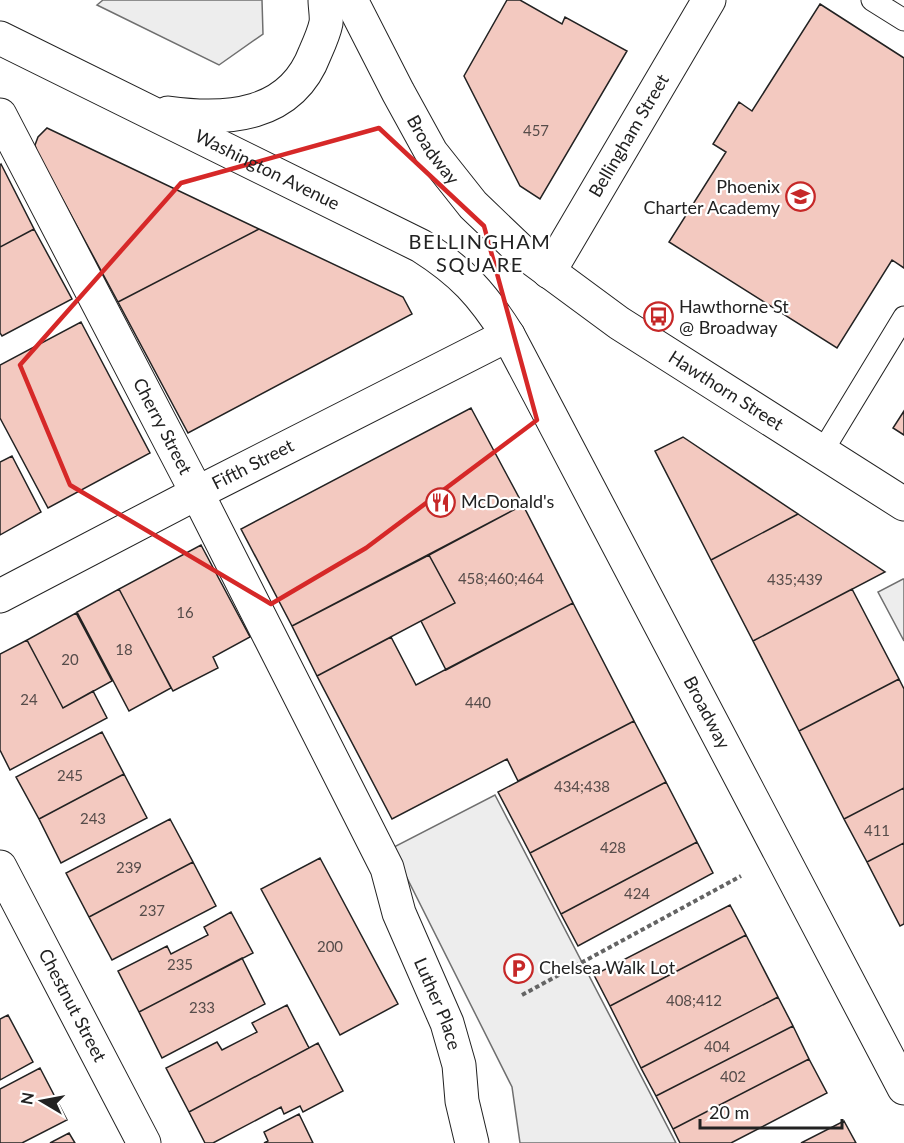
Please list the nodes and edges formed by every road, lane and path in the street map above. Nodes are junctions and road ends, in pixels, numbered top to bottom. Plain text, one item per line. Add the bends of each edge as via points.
1 (325, 0) edge
2 (351, 0) edge
3 (709, 0) edge
4 (872, 0) edge
5 (904, 20) edge
6 (0, 38) edge
7 (145, 109) junction
8 (0, 115) edge
9 (549, 272) junction
10 (904, 317) edge
11 (508, 335) junction
12 (822, 452) junction
13 (197, 493) junction
14 (904, 504) edge
15 (0, 596) edge
16 (0, 867) edge
17 (387, 868) joint
18 (741, 876) dead end
19 (522, 995) dead end
20 (904, 1088) edge
21 (144, 1143) edge
22 (472, 1143) edge

1 - 7 main road via 326,22 311,65 300,84 282,99 237,114 206,116
2 - 9 main road, Broadway via 408,113 438,161 496,227
3 - 9 main road, Bellingham Street
4 - 5 lane
6 - 7 main road, Washington Avenue
7 - 11 main road, Washington Avenue via 450,264 491,307
8 - 13 main road, Cherry Street
9 - 12 main road, Hawthorn Street via 619,323
10 - 12 lane
11 - 13 main road, Fifth Street
11 - 20 main road, Broadway
12 - 14 main road, Hawthorn Street
13 - 15 main road, Fifth Street
13 - 17 main road, Cherry Street
16 - 21 main road, Chestnut Street
17 - 22 main road, Luther Place via 399,913 447,1023 459,1065
18 - 19 path

